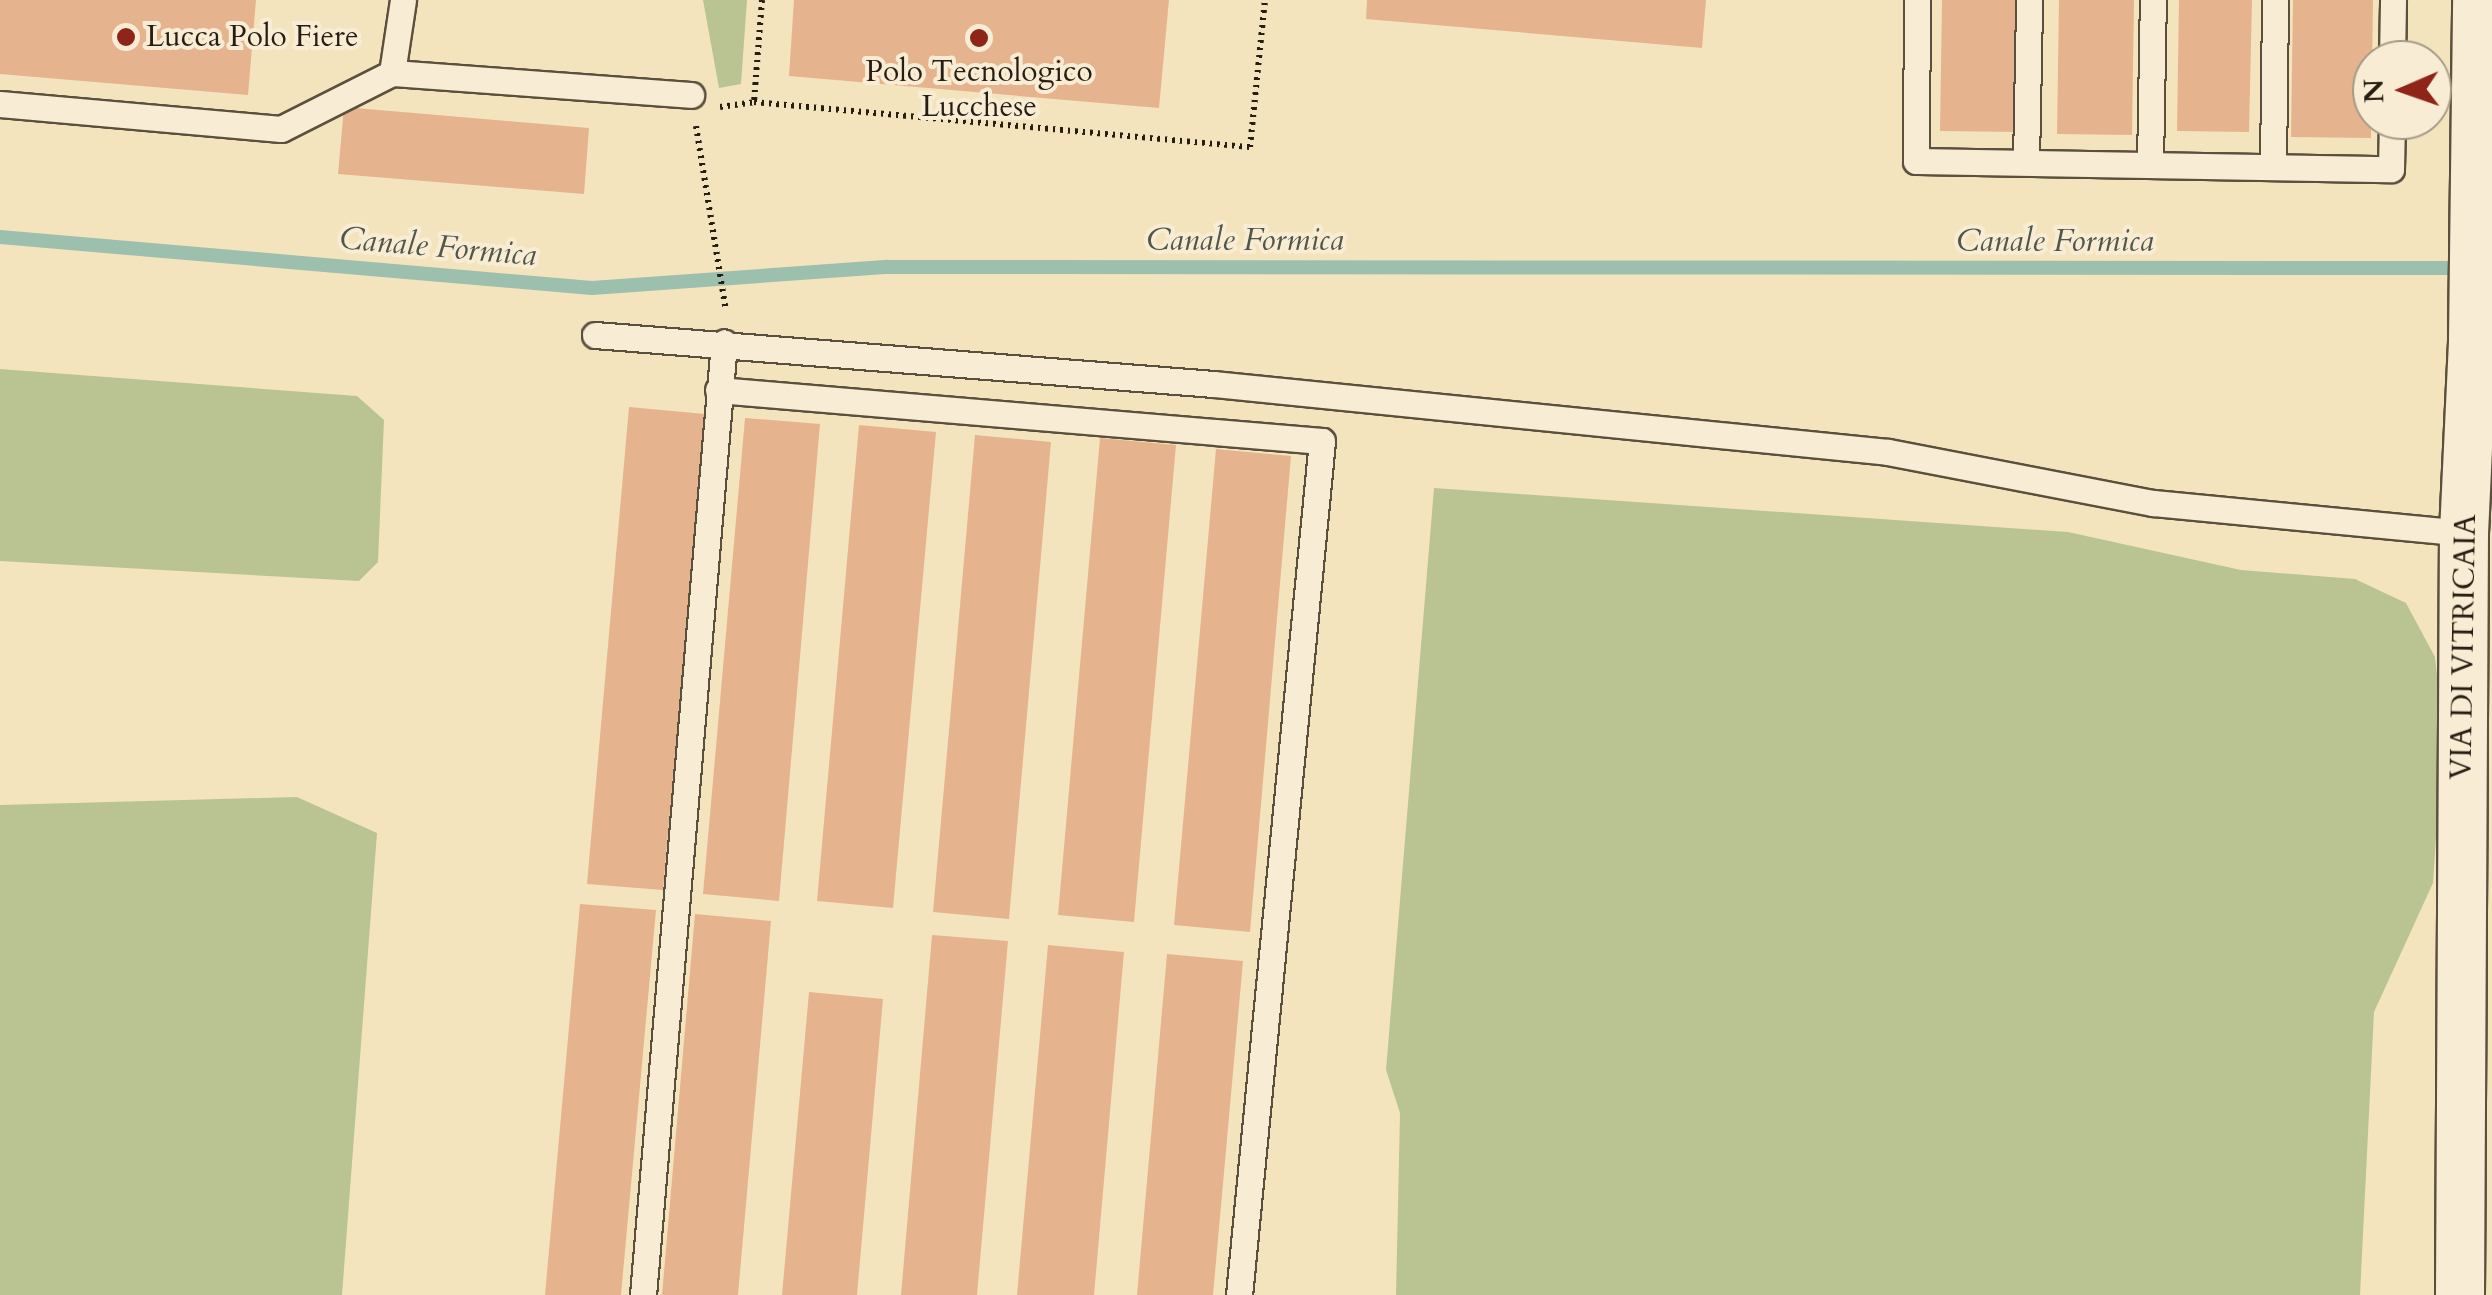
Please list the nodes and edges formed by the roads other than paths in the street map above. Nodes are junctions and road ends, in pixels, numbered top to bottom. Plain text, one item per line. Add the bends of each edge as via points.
1 (403, 0) edge
2 (1917, 0) edge
3 (2029, 0) edge
4 (2152, 0) edge
5 (2275, 0) edge
6 (2393, 0) edge
7 (2476, 0) edge
8 (2392, 40) edge
9 (392, 73) junction
10 (691, 95) road end
11 (0, 104) edge
12 (2392, 140) edge
13 (2026, 162) junction
14 (2150, 164) junction
15 (2273, 167) junction
16 (595, 334) dead end
17 (724, 342) junction
18 (718, 390) junction
19 (2464, 533) junction
20 (643, 1295) edge
21 (1239, 1295) edge
22 (2460, 1295) edge

1 - 9 lane
2 - 13 lane via 1916,161
3 - 13 lane
4 - 14 lane
5 - 15 lane
6 - 8 lane
7 - 19 street, VIA DI VITRICAIA
9 - 10 lane
9 - 11 lane via 281,129
12 - 15 lane via 2391,168
13 - 14 lane
14 - 15 lane
16 - 17 lane
17 - 18 lane
17 - 19 lane via 1888,452 2153,503
18 - 20 lane
18 - 21 lane via 1322,441
19 - 22 street, VIA DI VITRICAIA

